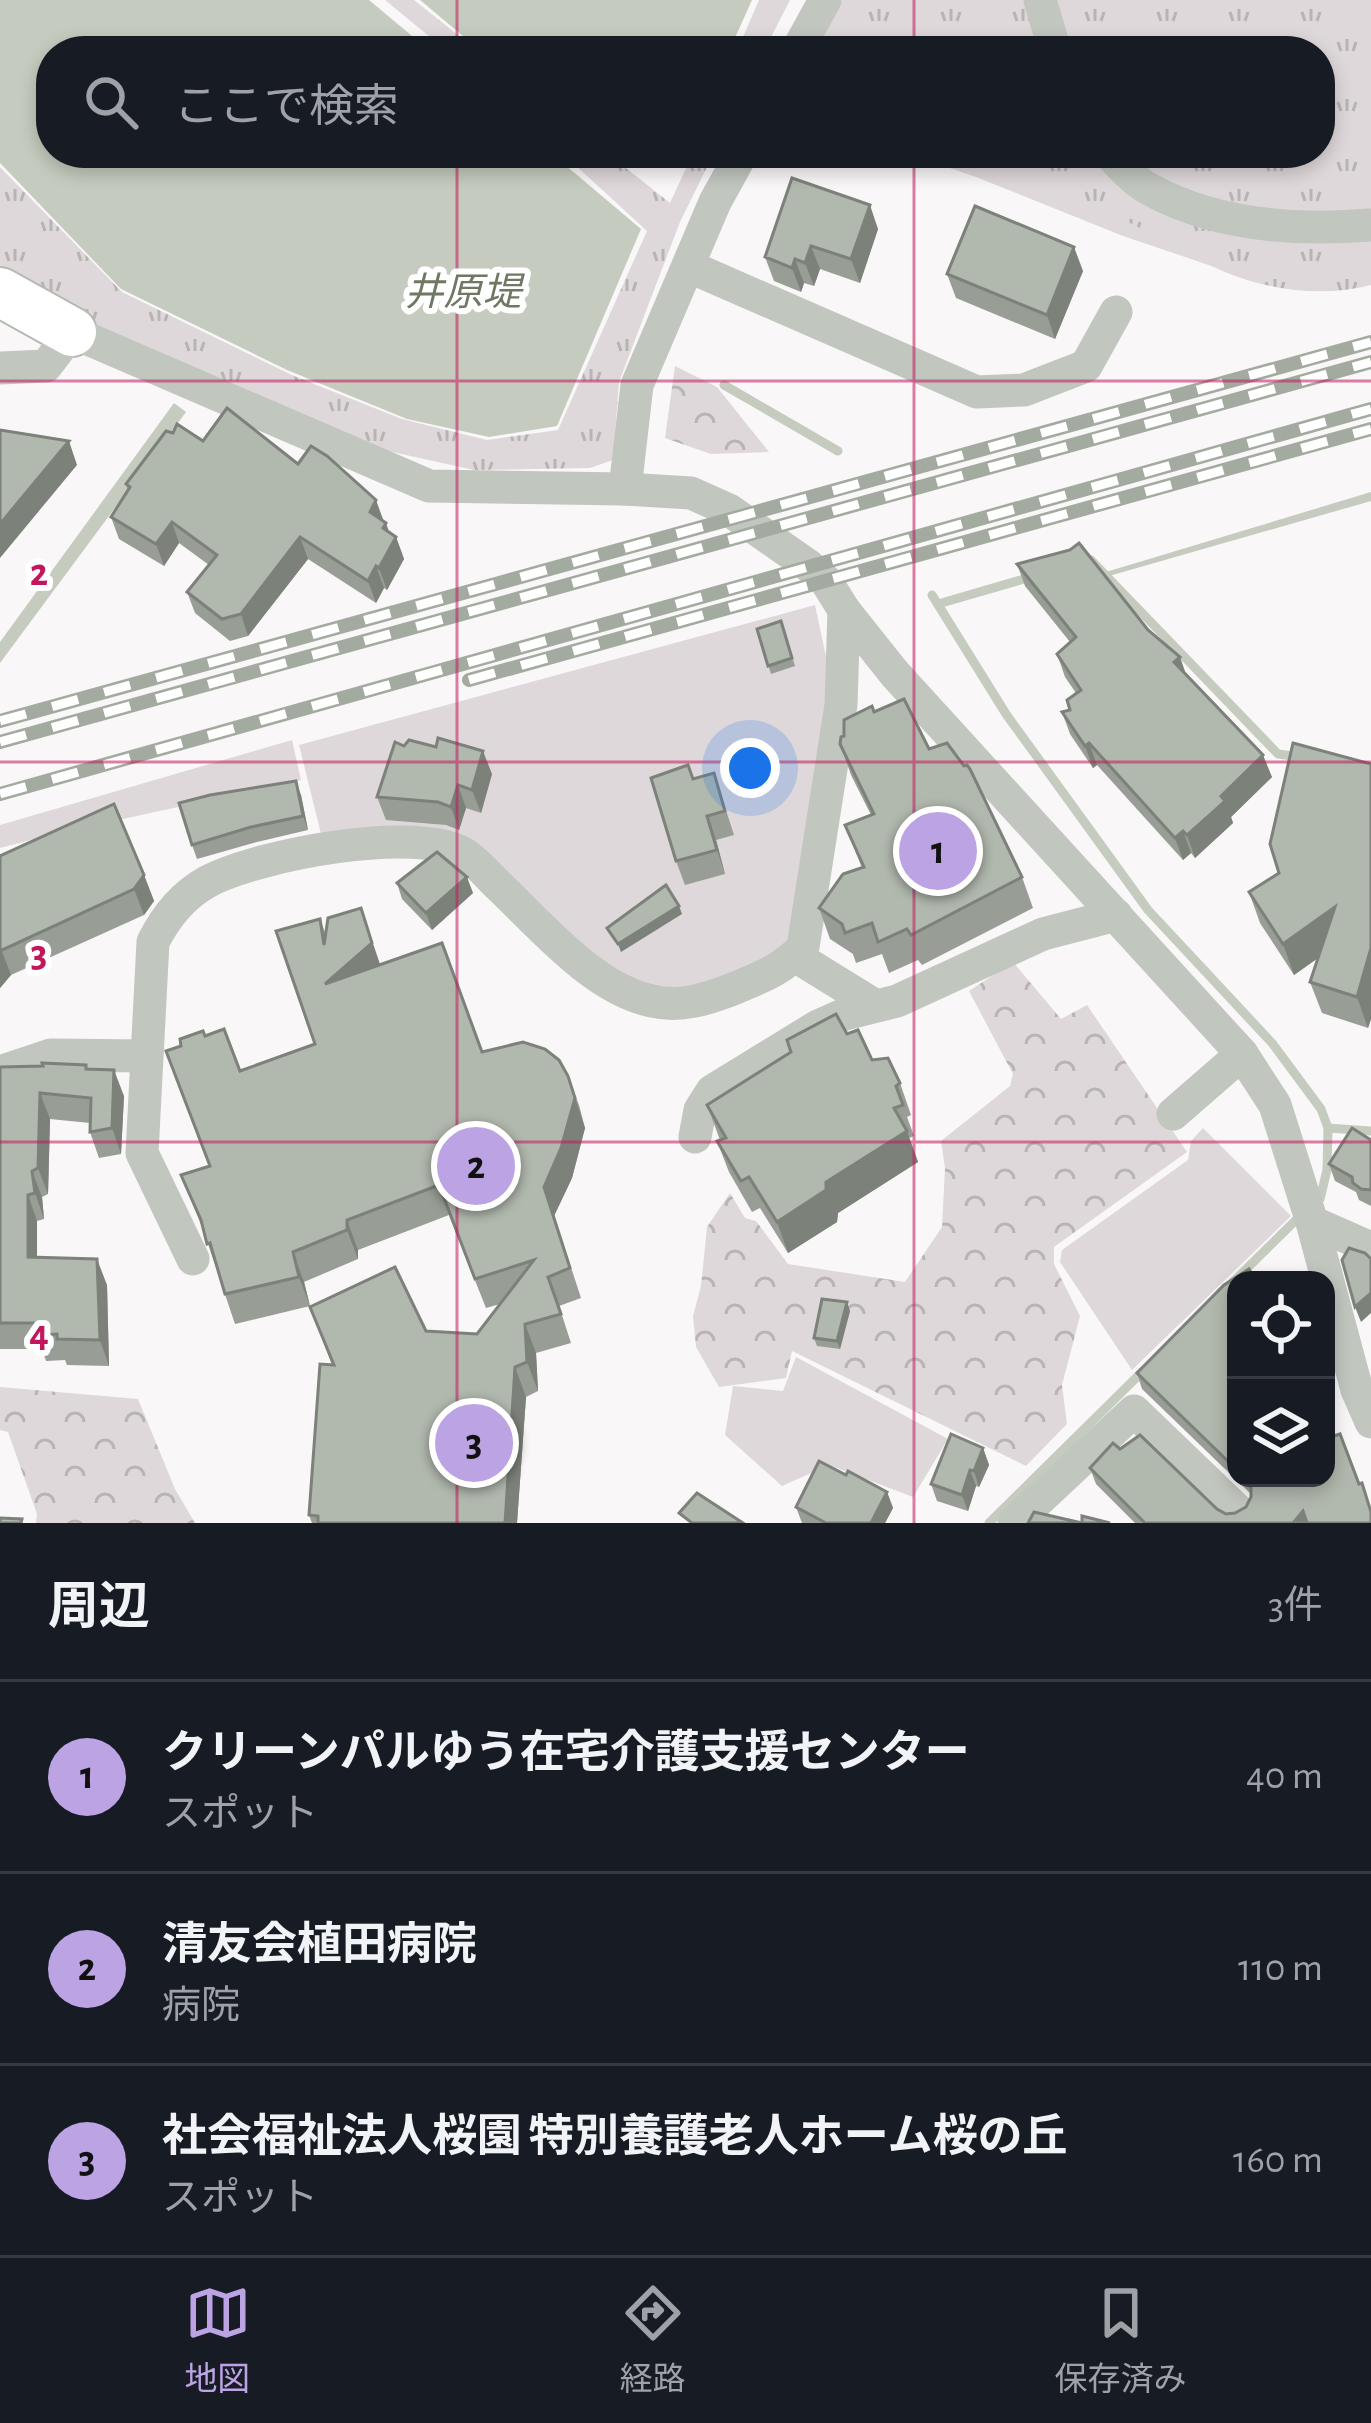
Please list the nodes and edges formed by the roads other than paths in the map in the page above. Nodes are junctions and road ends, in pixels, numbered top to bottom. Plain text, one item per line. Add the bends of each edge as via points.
1 (825, 0) edge
2 (1040, 0) edge
3 (805, 36) edge
4 (1051, 36) edge
5 (734, 168) edge
6 (1124, 168) edge
7 (1371, 225) edge
8 (688, 266) junction
9 (0, 292) edge
10 (1116, 312) dead end
11 (72, 332) junction
12 (0, 368) edge
13 (625, 489) junction
14 (844, 610) junction
15 (895, 674) junction
16 (842, 692) junction
17 (1115, 916) junction
18 (795, 956) junction
19 (876, 1006) junction
20 (1242, 1054) junction
21 (146, 1056) junction
22 (0, 1072) edge
23 (1173, 1114) dead end
24 (695, 1137) dead end
25 (1312, 1222) junction
26 (1371, 1248) edge
27 (193, 1259) dead end
28 (1371, 1422) edge
29 (1236, 1510) edge
30 (1015, 1523) edge

1 - 3 street
2 - 4 street
5 - 8 street
6 - 7 street via 1146,188 1230,218
8 - 10 street via 977,392 1024,390 1086,366
8 - 13 street via 637,385
9 - 11 street
11 - 12 street via 46,366
11 - 13 street via 429,486
13 - 14 street via 691,494 729,510 809,566
14 - 15 street
14 - 16 street
15 - 16 street
15 - 17 street
16 - 18 street
17 - 19 street via 1043,934
17 - 20 street
18 - 19 street
18 - 21 street via 702,1001 652,1001 574,957 465,854 438,844 309,850 208,881 162,922 153,941
19 - 24 street via 818,1026 712,1091
20 - 23 street
20 - 25 street via 1275,1105
21 - 22 street via 51,1054
21 - 27 street via 142,1153
25 - 26 street
25 - 28 street
29 - 30 street via 1134,1411

